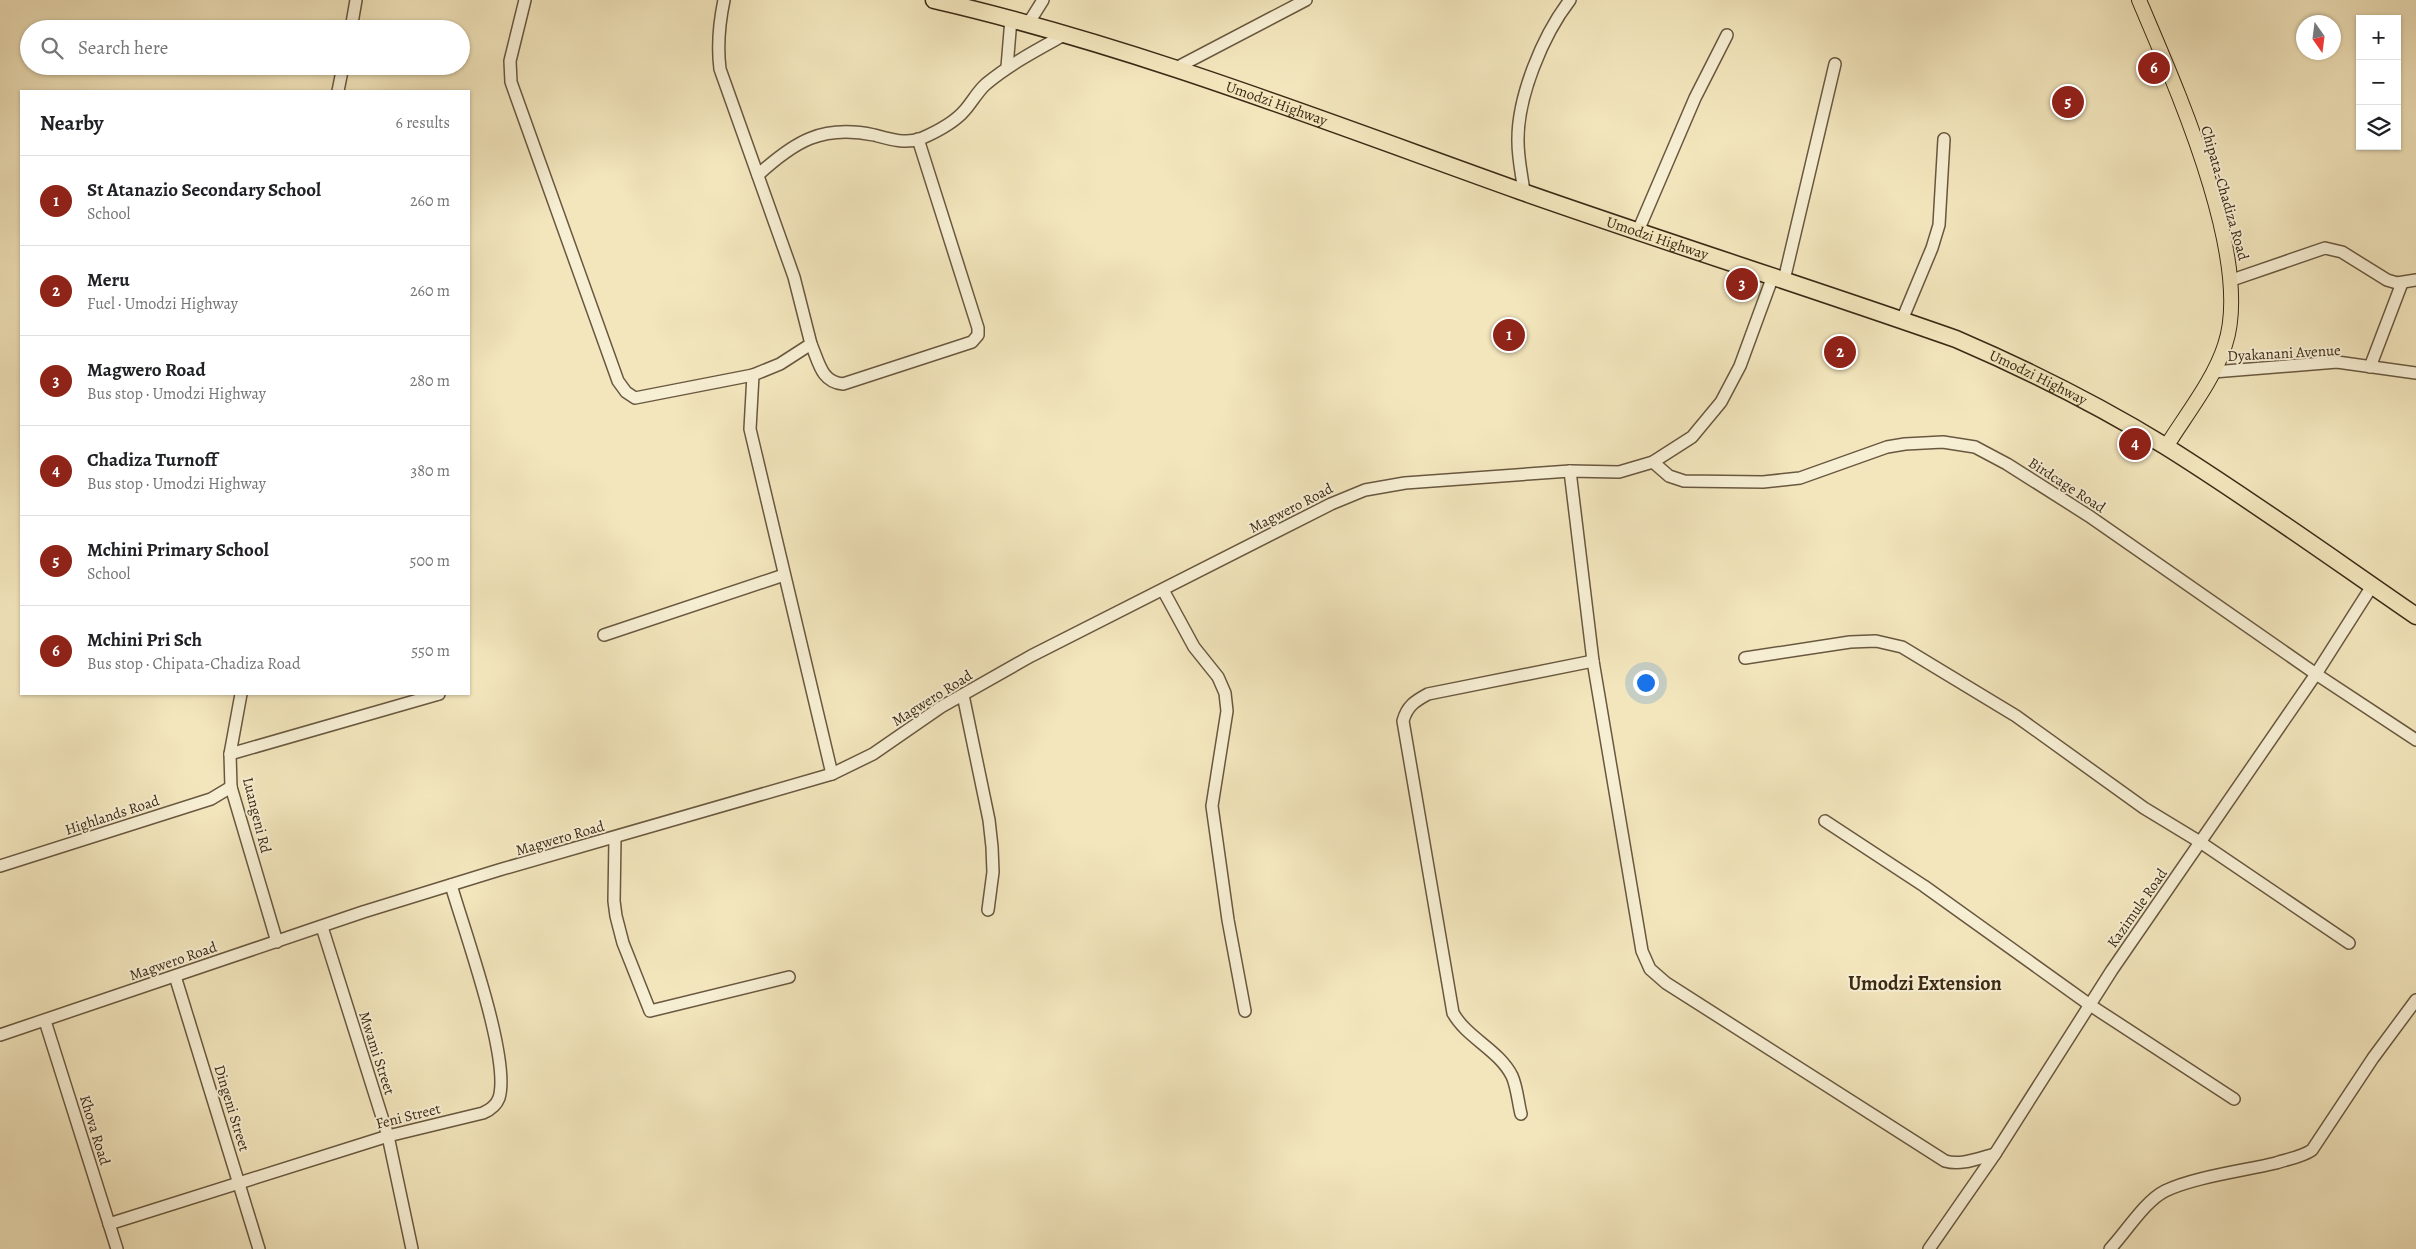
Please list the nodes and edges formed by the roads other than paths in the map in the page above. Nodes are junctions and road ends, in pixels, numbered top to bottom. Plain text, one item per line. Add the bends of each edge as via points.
1 (356, 0) edge
2 (525, 0) edge
3 (724, 0) edge
4 (934, 0) edge
5 (1043, 0) edge
6 (1306, 0) edge
7 (1570, 0) edge
8 (2139, 0) edge
9 (1286, 6) edge
10 (1011, 19) junction
11 (352, 20) edge
12 (1028, 24) junction
13 (1064, 35) junction
14 (1727, 35) dead end
15 (1835, 64) dead end
16 (1007, 67) junction
17 (1174, 69) junction
18 (341, 75) edge
19 (338, 90) edge
20 (918, 139) junction
21 (1944, 139) dead end
22 (758, 175) junction
23 (1524, 192) junction
24 (1638, 231) junction
25 (1778, 278) junction
26 (2232, 280) junction
27 (2416, 280) edge
28 (2402, 283) junction
29 (1902, 320) junction
30 (811, 344) junction
31 (2370, 367) junction
32 (2213, 372) junction
33 (2416, 373) edge
34 (753, 375) junction
35 (2166, 447) junction
36 (1653, 462) junction
37 (1570, 471) junction
38 (784, 575) junction
39 (2372, 586) junction
40 (1163, 590) junction
41 (2416, 616) edge
42 (604, 635) dead end
43 (1745, 658) dead end
44 (1593, 661) junction
45 (2316, 674) junction
46 (241, 695) edge
47 (436, 695) edge
48 (963, 695) junction
49 (2416, 740) edge
50 (230, 754) junction
51 (832, 774) junction
52 (232, 787) junction
53 (1825, 821) dead end
54 (615, 838) junction
55 (2200, 842) junction
56 (0, 866) edge
57 (451, 885) junction
58 (988, 910) dead end
59 (322, 927) junction
60 (277, 942) junction
61 (2349, 943) dead end
62 (175, 976) junction
63 (789, 977) dead end
64 (2416, 1000) edge
65 (2090, 1005) junction
66 (1245, 1011) dead end
67 (45, 1020) junction
68 (0, 1035) edge
69 (2234, 1099) dead end
70 (1521, 1114) dead end
71 (388, 1136) junction
72 (1995, 1154) junction
73 (239, 1183) junction
74 (109, 1224) junction
75 (117, 1249) edge
76 (259, 1249) edge
77 (412, 1249) edge
78 (1930, 1249) edge
79 (2110, 1249) edge

1 - 11 street
2 - 34 street via 510,61 511,82 618,381 635,398
3 - 22 street via 718,30 720,69
4 - 10 highway, Umodzi Highway
5 - 12 street
6 - 9 street
7 - 23 street via 1555,19 1528,84 1522,109 1518,142
8 - 26 main road, Chipata-Chadiza Road via 2204,167
9 - 17 street
10 - 12 highway, Umodzi Highway
10 - 16 street
12 - 13 highway, Umodzi Highway
13 - 16 street
13 - 17 highway, Umodzi Highway
14 - 24 street via 1695,98
15 - 25 street, Magwero Road
16 - 20 street via 984,85 963,112
17 - 23 highway, Umodzi Highway
18 - 19 street
20 - 22 street via 900,141 872,135 827,134 806,138
20 - 30 street via 978,335 972,342 844,384 833,383 825,377
21 - 29 street via 1939,225
22 - 30 street via 794,277
23 - 24 highway, Umodzi Highway
24 - 25 highway, Umodzi Highway
25 - 29 highway, Umodzi Highway
25 - 36 street, Magwero Road via 1721,402 1692,438
26 - 28 street via 2325,248 2342,252 2387,280
26 - 32 main road, Chipata-Chadiza Road via 2226,345
27 - 28 street
28 - 31 street
29 - 35 highway, Umodzi Highway via 2017,366
30 - 34 street via 780,364
31 - 32 street, Dyakanani Avenue via 2337,362
31 - 33 street, Dyakanani Avenue
32 - 35 main road, Chipata-Chadiza Road
34 - 38 street via 750,429
35 - 39 highway, Umodzi Highway
36 - 37 street, Magwero Road via 1620,472
36 - 45 street, Birdcage Road via 1669,476 1684,481 1763,482 1800,478 1905,444 1943,442 1975,447 2008,464 2088,516
37 - 40 street, Magwero Road via 1405,483 1365,490 1331,504
37 - 44 street
38 - 42 street
38 - 51 street
39 - 41 highway, Umodzi Highway
39 - 45 street, Kazimule Road
40 - 48 street, Magwero Road
40 - 66 street via 1194,647 1218,677 1225,693 1227,711 1212,806
43 - 55 street via 1850,642 1876,641 1902,647 2016,716 2144,808
44 - 70 street via 1428,694 1412,703 1403,721 1453,1013 1513,1077
44 - 72 street via 1642,951 1650,969 1666,983 1772,1052 1945,1161 1964,1162
45 - 49 street, Birdcage Road
45 - 55 street, Kazimule Road
46 - 50 street, Luangeni Rd
47 - 50 street
48 - 51 street, Magwero Road via 873,754
48 - 58 street via 992,847 993,872
50 - 52 street, Luangeni Rd
51 - 54 street, Magwero Road
52 - 56 street, Highlands Road via 212,799
52 - 60 street, Luangeni Rd
53 - 65 street via 1924,886
54 - 57 street, Magwero Road
54 - 63 street via 616,916 623,943 650,1011
55 - 61 street
55 - 65 street, Kazimule Road
57 - 59 street, Magwero Road
57 - 71 street, Feni Street via 496,1044 501,1076 499,1097 493,1107 483,1113
59 - 60 street, Magwero Road
59 - 71 street, Mwami Street
60 - 62 street, Magwero Road
62 - 67 street, Magwero Road
62 - 73 street, Dingeni Street
64 - 79 street via 2312,1150 2288,1160 2164,1192 2151,1201
65 - 69 street
65 - 72 street, Kazimule Road
67 - 68 street, Magwero Road
67 - 74 street, Khova Road
71 - 73 street, Feni Street
71 - 77 street, Mwami Street
72 - 78 street, Kazimule Road
73 - 74 street, Feni Street
73 - 76 street, Dingeni Street
74 - 75 street, Khova Road

